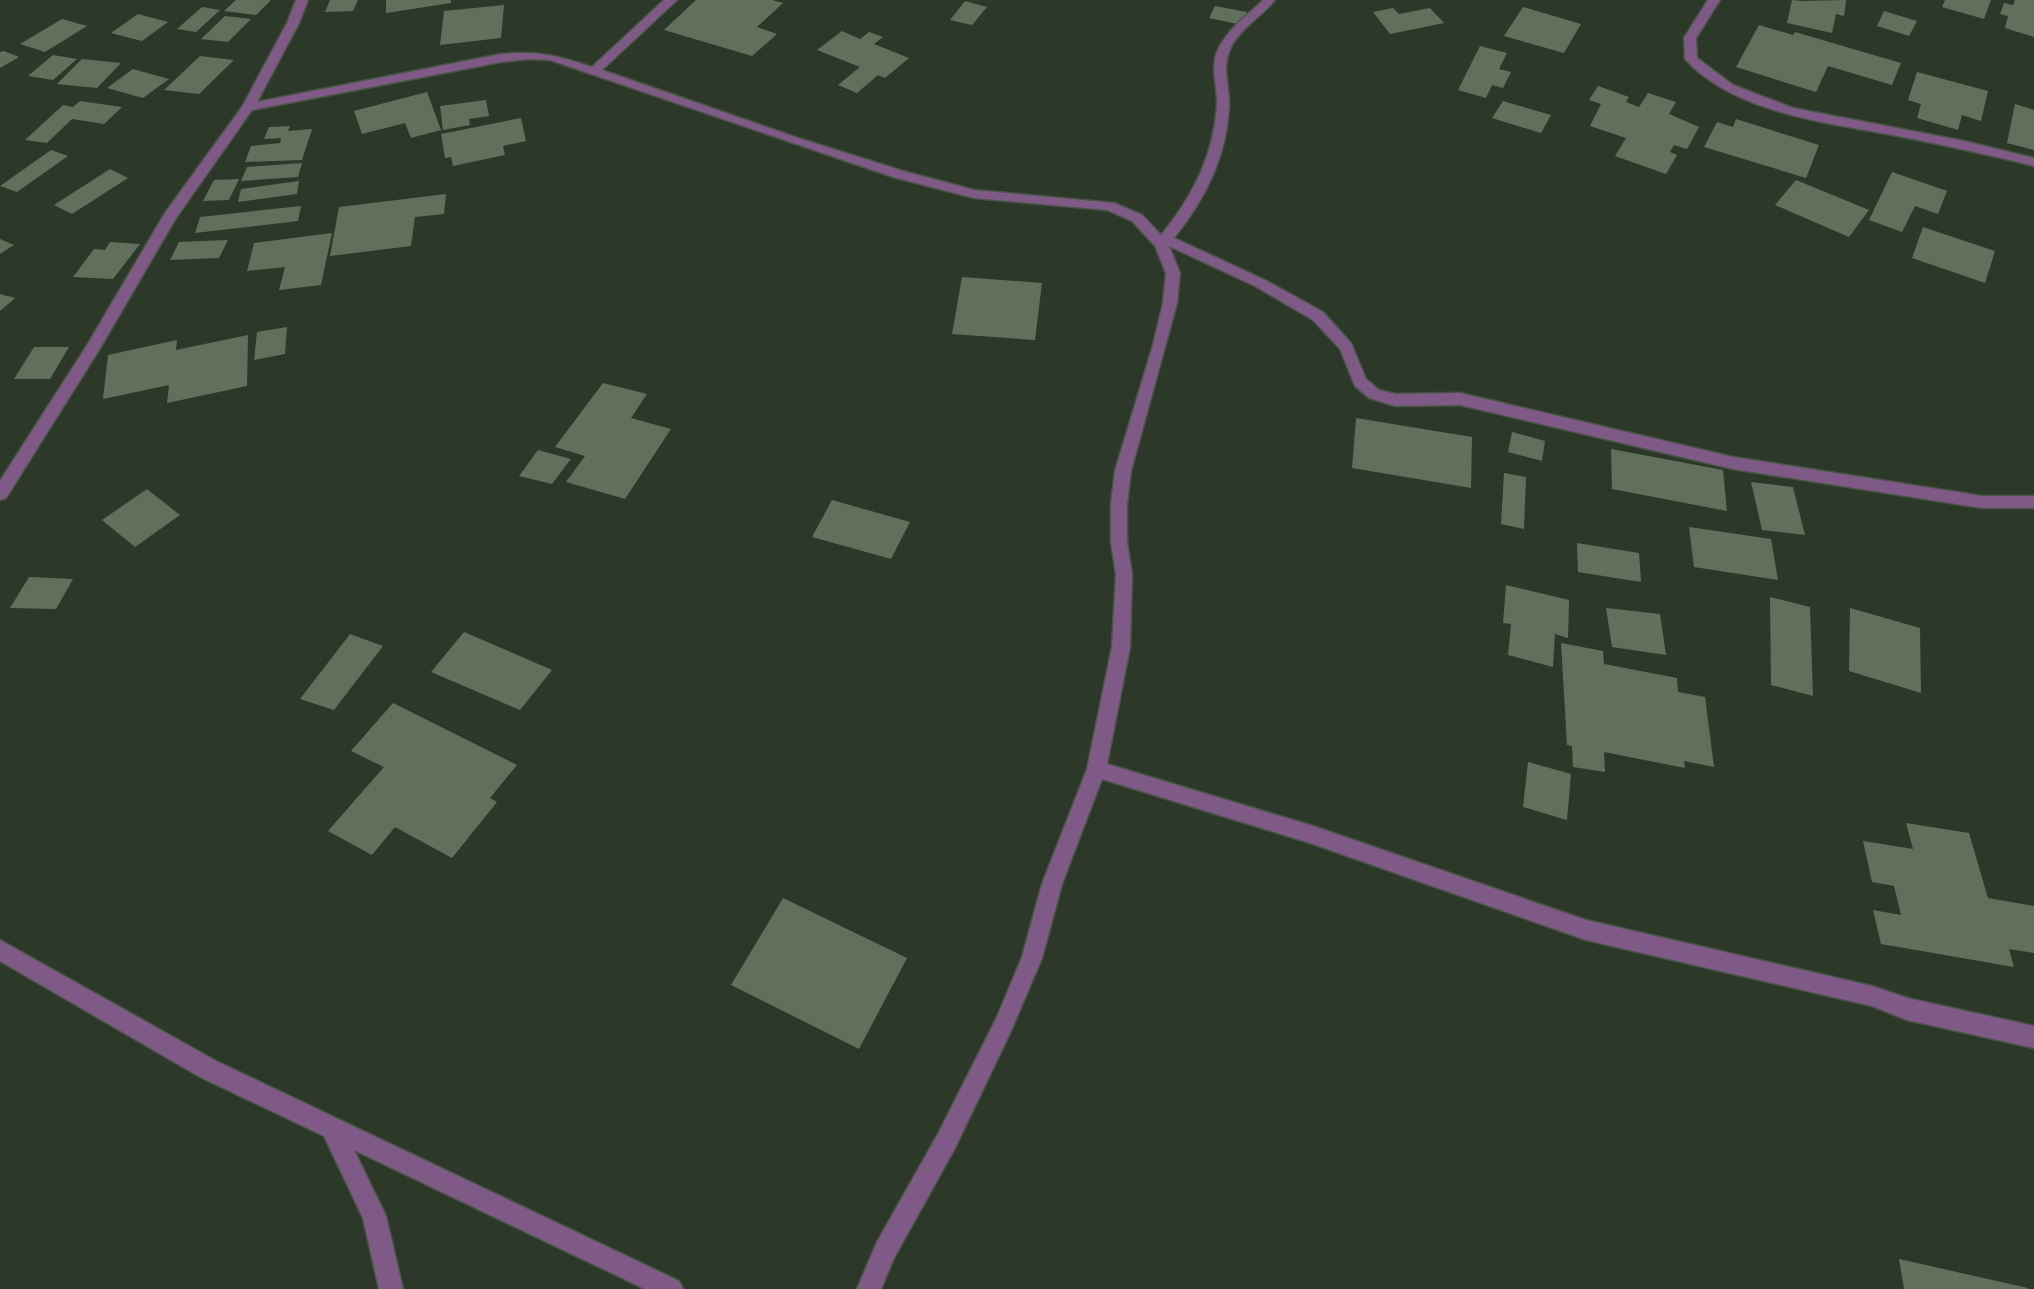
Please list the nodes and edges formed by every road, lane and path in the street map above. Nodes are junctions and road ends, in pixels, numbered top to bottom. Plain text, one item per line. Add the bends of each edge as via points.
1 (302, 0) edge
2 (671, 0) edge
3 (1269, 0) edge
4 (1714, 0) edge
5 (594, 71) junction
6 (248, 107) junction
7 (2034, 162) edge
8 (1163, 242) junction
9 (0, 494) edge
10 (2034, 502) edge
11 (1096, 768) junction
12 (0, 950) edge
13 (2034, 1037) edge
14 (333, 1130) junction
15 (391, 1289) edge
16 (671, 1289) edge
17 (869, 1289) edge

1 - 6 street
2 - 5 street
3 - 8 street via 1224,48 1219,66 1224,94 1222,125 1212,163 1199,195
4 - 7 street via 1690,38 1691,59 1729,88 1790,111
5 - 6 street via 530,55
5 - 8 street via 794,141 974,194 1109,206 1137,218
6 - 9 street via 170,216
8 - 10 street via 1260,283 1318,316 1346,347 1360,383 1374,394 1395,400 1460,399 1733,463 1982,502
8 - 11 street via 1173,273 1170,303 1123,471 1119,505 1124,574 1121,647
11 - 13 street via 1314,835 1586,930
11 - 17 street via 1052,884 1032,958 1004,1024
12 - 14 street via 208,1069
14 - 15 street via 374,1216
14 - 16 street

